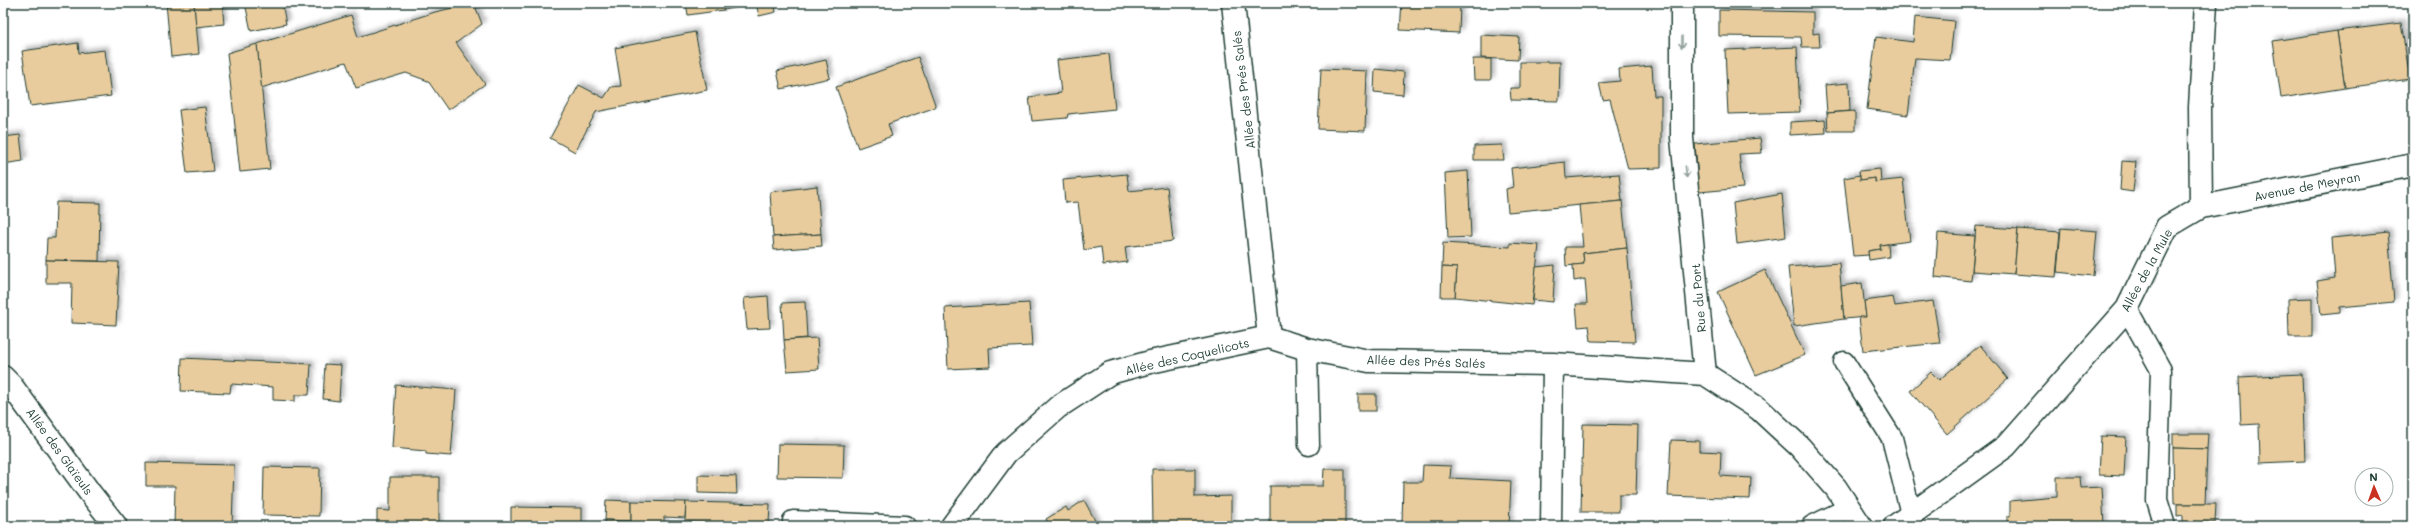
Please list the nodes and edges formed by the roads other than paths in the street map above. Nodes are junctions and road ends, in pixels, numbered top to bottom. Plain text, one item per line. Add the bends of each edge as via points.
1 (1233, 3) edge
2 (1682, 3) edge
3 (2206, 3) edge
4 (2413, 165) edge
5 (2201, 207) junction
6 (2127, 309) junction
7 (1269, 337) junction
8 (1307, 349) junction
9 (1844, 362) dead end
10 (1553, 364) junction
11 (1705, 374) junction
12 (3, 377) edge
13 (1309, 445) dead end
14 (1855, 517) edge
15 (1903, 520) edge
16 (793, 521) dead end
17 (116, 526) edge
18 (905, 526) edge
19 (952, 526) edge
20 (1550, 526) edge
21 (1812, 526) edge
22 (2165, 526) edge

1 - 7 street, Allée des Prés Salés
2 -> 11 street, Rue du Port via 1682,138
3 - 5 street via 2200,107
4 - 5 street, Avenue de Meyran
5 - 6 street, Allée de la Mule via 2168,227
6 - 15 street, Allée de la Mule via 2006,446
6 - 22 lane via 2161,370 2157,500
7 - 8 street, Allée des Prés Salés
7 - 19 street, Allée des Coquelicots via 1110,373 1058,407 1006,453
8 - 10 street, Allée des Prés Salés via 1368,361
8 - 13 lane
9 - 15 lane via 1892,438
10 - 11 street, Allée des Prés Salés
10 - 20 lane
11 - 14 street via 1759,409 1800,447 1836,488
12 - 17 street, Allée des Glaïeuls
14 - 21 lane
16 - 18 lane

